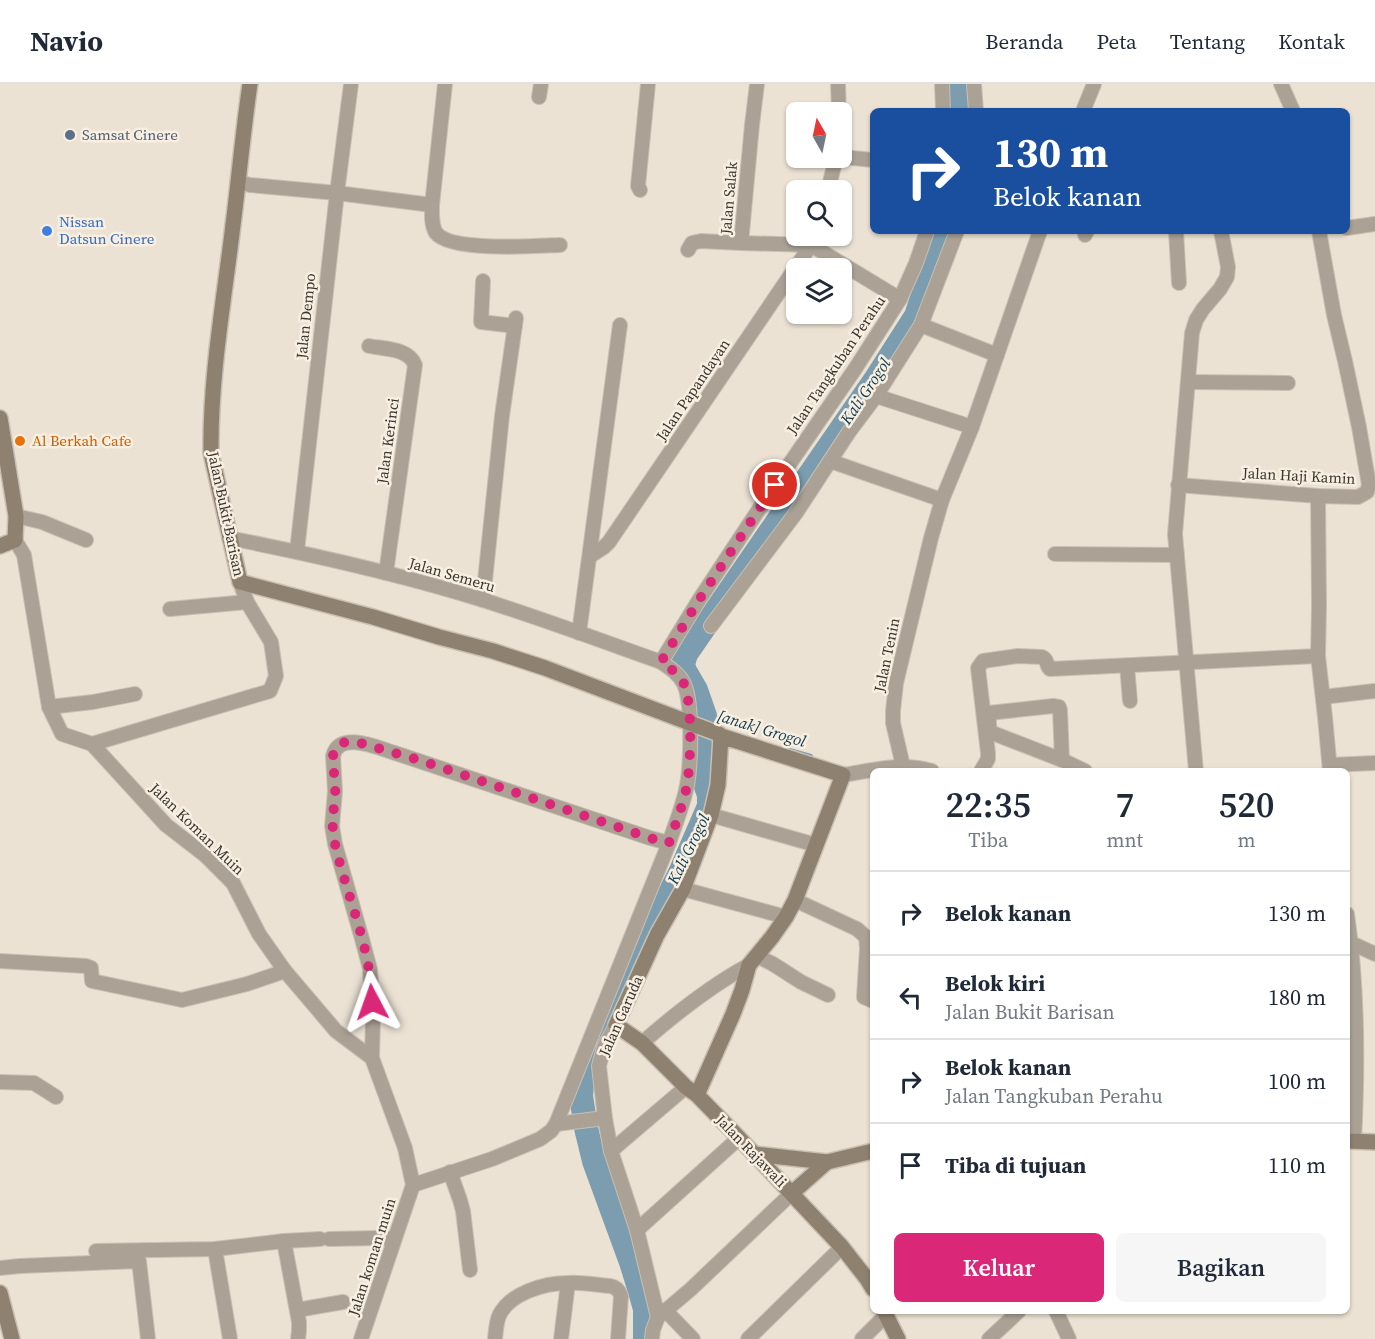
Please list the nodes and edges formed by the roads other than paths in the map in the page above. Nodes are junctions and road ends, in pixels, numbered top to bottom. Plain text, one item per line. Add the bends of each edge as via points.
1 (250, 84) edge
2 (351, 84) edge
3 (445, 84) edge
4 (648, 84) edge
5 (757, 84) edge
6 (838, 84) edge
7 (942, 84) edge
8 (974, 84) edge
9 (1094, 84) edge
10 (1281, 84) edge
11 (839, 102) edge
12 (943, 108) edge
13 (976, 108) edge
14 (1084, 108) edge
15 (1292, 108) edge
16 (852, 158) edge
17 (870, 160) edge
18 (238, 182) junction
19 (639, 190) dead end
20 (337, 194) junction
21 (432, 206) junction
22 (1375, 224) edge
23 (1350, 228) edge
24 (926, 234) edge
25 (956, 234) edge
26 (1039, 234) edge
27 (1176, 234) edge
28 (1222, 234) edge
29 (1320, 234) edge
30 (786, 241) edge
31 (741, 243) junction
32 (560, 245) dead end
33 (809, 246) edge
34 (822, 246) edge
35 (688, 250) dead end
36 (483, 281) dead end
37 (1179, 283) dead end
38 (900, 298) junction
39 (620, 325) dead end
40 (921, 325) junction
41 (369, 346) dead end
42 (997, 355) junction
43 (1189, 382) junction
44 (1288, 383) dead end
45 (876, 396) junction
46 (0, 418) edge
47 (972, 427) junction
48 (830, 460) junction
49 (1178, 485) junction
50 (1318, 496) junction
51 (942, 500) junction
52 (16, 516) junction
53 (229, 537) junction
54 (15, 540) junction
55 (86, 540) dead end
56 (0, 546) edge
57 (297, 551) junction
58 (1055, 554) dead end
59 (1177, 555) junction
60 (590, 556) junction
61 (386, 573) junction
62 (240, 582) junction
63 (483, 600) junction
64 (247, 602) junction
65 (170, 609) dead end
66 (711, 626) dead end
67 (579, 633) junction
68 (1318, 656) junction
69 (661, 662) junction
70 (1185, 662) junction
71 (1127, 666) junction
72 (1374, 691) edge
73 (135, 694) dead end
74 (1323, 697) junction
75 (1130, 701) dead end
76 (49, 707) junction
77 (695, 726) junction
78 (720, 735) junction
79 (92, 744) junction
80 (1062, 760) junction
81 (1375, 763) edge
82 (903, 766) junction
83 (890, 768) edge
84 (918, 768) edge
85 (983, 768) edge
86 (1079, 768) edge
87 (1196, 768) edge
88 (1330, 768) edge
89 (870, 771) edge
90 (843, 775) junction
91 (716, 816) junction
92 (669, 843) junction
93 (816, 845) junction
94 (683, 889) junction
95 (795, 900) junction
96 (786, 917) junction
97 (1350, 942) edge
98 (1375, 954) edge
99 (1350, 957) edge
100 (753, 960) junction
101 (0, 961) edge
102 (869, 967) edge
103 (285, 971) junction
104 (828, 995) dead end
105 (870, 1000) edge
106 (616, 1025) junction
107 (642, 1043) junction
108 (372, 1058) junction
109 (0, 1082) edge
110 (692, 1091) junction
111 (57, 1097) dead end
112 (599, 1119) junction
113 (563, 1123) junction
114 (740, 1138) junction
115 (1351, 1141) edge
116 (1375, 1142) edge
117 (611, 1151) junction
118 (870, 1152) edge
119 (754, 1154) junction
120 (827, 1162) junction
121 (450, 1172) junction
122 (413, 1185) junction
123 (792, 1193) junction
124 (637, 1230) junction
125 (394, 1239) junction
126 (284, 1241) junction
127 (842, 1247) junction
128 (215, 1249) junction
129 (96, 1251) dead end
130 (0, 1268) edge
131 (470, 1270) dead end
132 (568, 1283) junction
133 (870, 1284) edge
134 (0, 1293) edge
135 (343, 1302) dead end
136 (297, 1310) junction
137 (662, 1314) junction
138 (884, 1314) edge
139 (886, 1314) edge
140 (1016, 1314) edge
141 (1057, 1314) edge
142 (12, 1339) edge
143 (148, 1339) edge
144 (230, 1339) edge
145 (298, 1339) edge
146 (361, 1339) edge
147 (495, 1339) edge
148 (561, 1339) edge
149 (618, 1339) edge
150 (652, 1339) edge
151 (693, 1339) edge
152 (748, 1339) edge
153 (862, 1339) edge
154 (898, 1339) edge
155 (989, 1339) edge
156 (1069, 1339) edge

1 - 18 street, Jalan Bukit Barisan
2 - 20 street, Jalan Dempo
3 - 21 street
4 - 19 street
5 - 31 street, Jalan Salak
6 - 11 street
7 - 12 street
8 - 13 street
9 - 14 street
10 - 15 street
16 - 17 street
18 - 20 street
18 - 53 street, Jalan Bukit Barisan via 219,329 211,432 211,453
20 - 21 street
20 - 57 street, Jalan Dempo
21 - 32 street via 433,227 440,237 474,246
22 - 23 street
24 - 38 street, Jalan Tangkuban Perahu
25 - 40 street
26 - 42 street, Jalan Tenin
27 - 37 street
28 - 43 street via 1228,273 1196,320
29 - 50 street, Jalan Haji Kamin via 1369,485 1367,492 1358,497
30 - 31 street, Jalan Salak
31 - 35 street via 700,241 692,243
33 - 60 street, Jalan Papandayan via 609,542
34 - 38 street, Jalan Salak
36 - 63 street via 481,322 515,322
38 - 69 street, Jalan Tangkuban Perahu
39 - 60 street
40 - 42 street
40 - 45 street
41 - 61 street, Jalan Kerinci via 404,353 415,365
42 - 47 street, Jalan Tenin
43 - 44 street
43 - 49 street
45 - 47 street
45 - 48 street
46 - 52 street
47 - 51 street, Jalan Tenin
48 - 51 street
48 - 66 street via 796,513
49 - 50 street, Jalan Haji Kamin
49 - 59 street
50 - 68 street
51 - 82 street, Jalan Tenin via 896,683 893,723
52 - 54 street
52 - 55 street
53 - 57 street, Jalan Semeru
53 - 62 street, Jalan Bukit Barisan
54 - 56 street
54 - 76 street via 24,555
57 - 61 street, Jalan Semeru
58 - 59 street
59 - 70 street
60 - 67 street
61 - 63 street, Jalan Semeru
62 - 64 street
62 - 77 street, Jalan Bukit Barisan via 493,651
63 - 67 street, Jalan Semeru
64 - 65 street
64 - 79 street via 271,642 276,676 270,691
67 - 69 street, Jalan Semeru
68 - 70 street
68 - 74 street
69 - 77 street via 684,684
70 - 71 street
70 - 87 street
71 - 75 street
71 - 85 street via 1050,669 1044,658 1018,656 983,661 978,668 988,759
72 - 74 street
73 - 76 street
74 - 88 street
76 - 79 street via 62,734
77 - 78 street, Jalan Bukit Barisan
77 - 92 street via 686,788
78 - 90 street, Jalan Bukit Barisan
78 - 91 street, Jalan Garuda
79 - 103 street, Jalan Koman Muin via 166,825 233,883 259,934
80 - 80 street via 990,732 989,713 1057,706
80 - 86 street
81 - 88 street
82 - 83 street
82 - 84 street
89 - 90 street
90 - 93 street
91 - 93 street
91 - 94 street, Jalan Garuda
92 - 108 street via 395,753 357,742 339,745 333,756 332,826 370,969
92 - 113 street
93 - 95 street
94 - 96 street
94 - 106 street, Jalan Garuda
95 - 96 street
95 - 102 street via 863,933
96 - 100 street
97 - 98 street
99 - 115 street via 1357,1062
100 - 104 street via 772,964
100 - 107 street
100 - 110 street via 733,1014
101 - 103 street via 86,966 91,968 92,981 182,1000
102 - 105 street via 864,997
103 - 108 street, Jalan Koman Muin via 336,1031
106 - 107 street, Jalan Rajawali
106 - 112 street, Jalan Garuda via 599,1066
107 - 110 street, Jalan Rajawali
108 - 122 street, Jalan Koman Muin via 405,1148
109 - 111 street via 34,1083
110 - 114 street, Jalan Rajawali
110 - 117 street
112 - 113 street
112 - 117 street, Jalan Garuda
113 - 121 street via 540,1139
114 - 119 street, Jalan Rajawali
114 - 124 street
115 - 116 street
117 - 124 street, Jalan Garuda
118 - 120 street
119 - 120 street
119 - 123 street, Jalan Rajawali
120 - 123 street
121 - 122 street
121 - 131 street via 463,1212
122 - 125 street, Jalan koman muin
123 - 127 street, Jalan Rajawali
123 - 137 street
124 - 137 street, Jalan Garuda
125 - 126 street
125 - 146 street, Jalan koman muin
126 - 128 street
126 - 136 street
127 - 133 street, Jalan Rajawali
127 - 152 street
128 - 129 street
128 - 144 street
130 - 143 street via 139,1262
132 - 147 street via 546,1286 509,1302 500,1315
132 - 148 street
132 - 149 street via 610,1286 619,1291
134 - 142 street
135 - 136 street
136 - 145 street
137 - 150 street, Jalan Garuda
137 - 151 street
138 - 153 street
139 - 154 street
140 - 155 street
141 - 156 street

